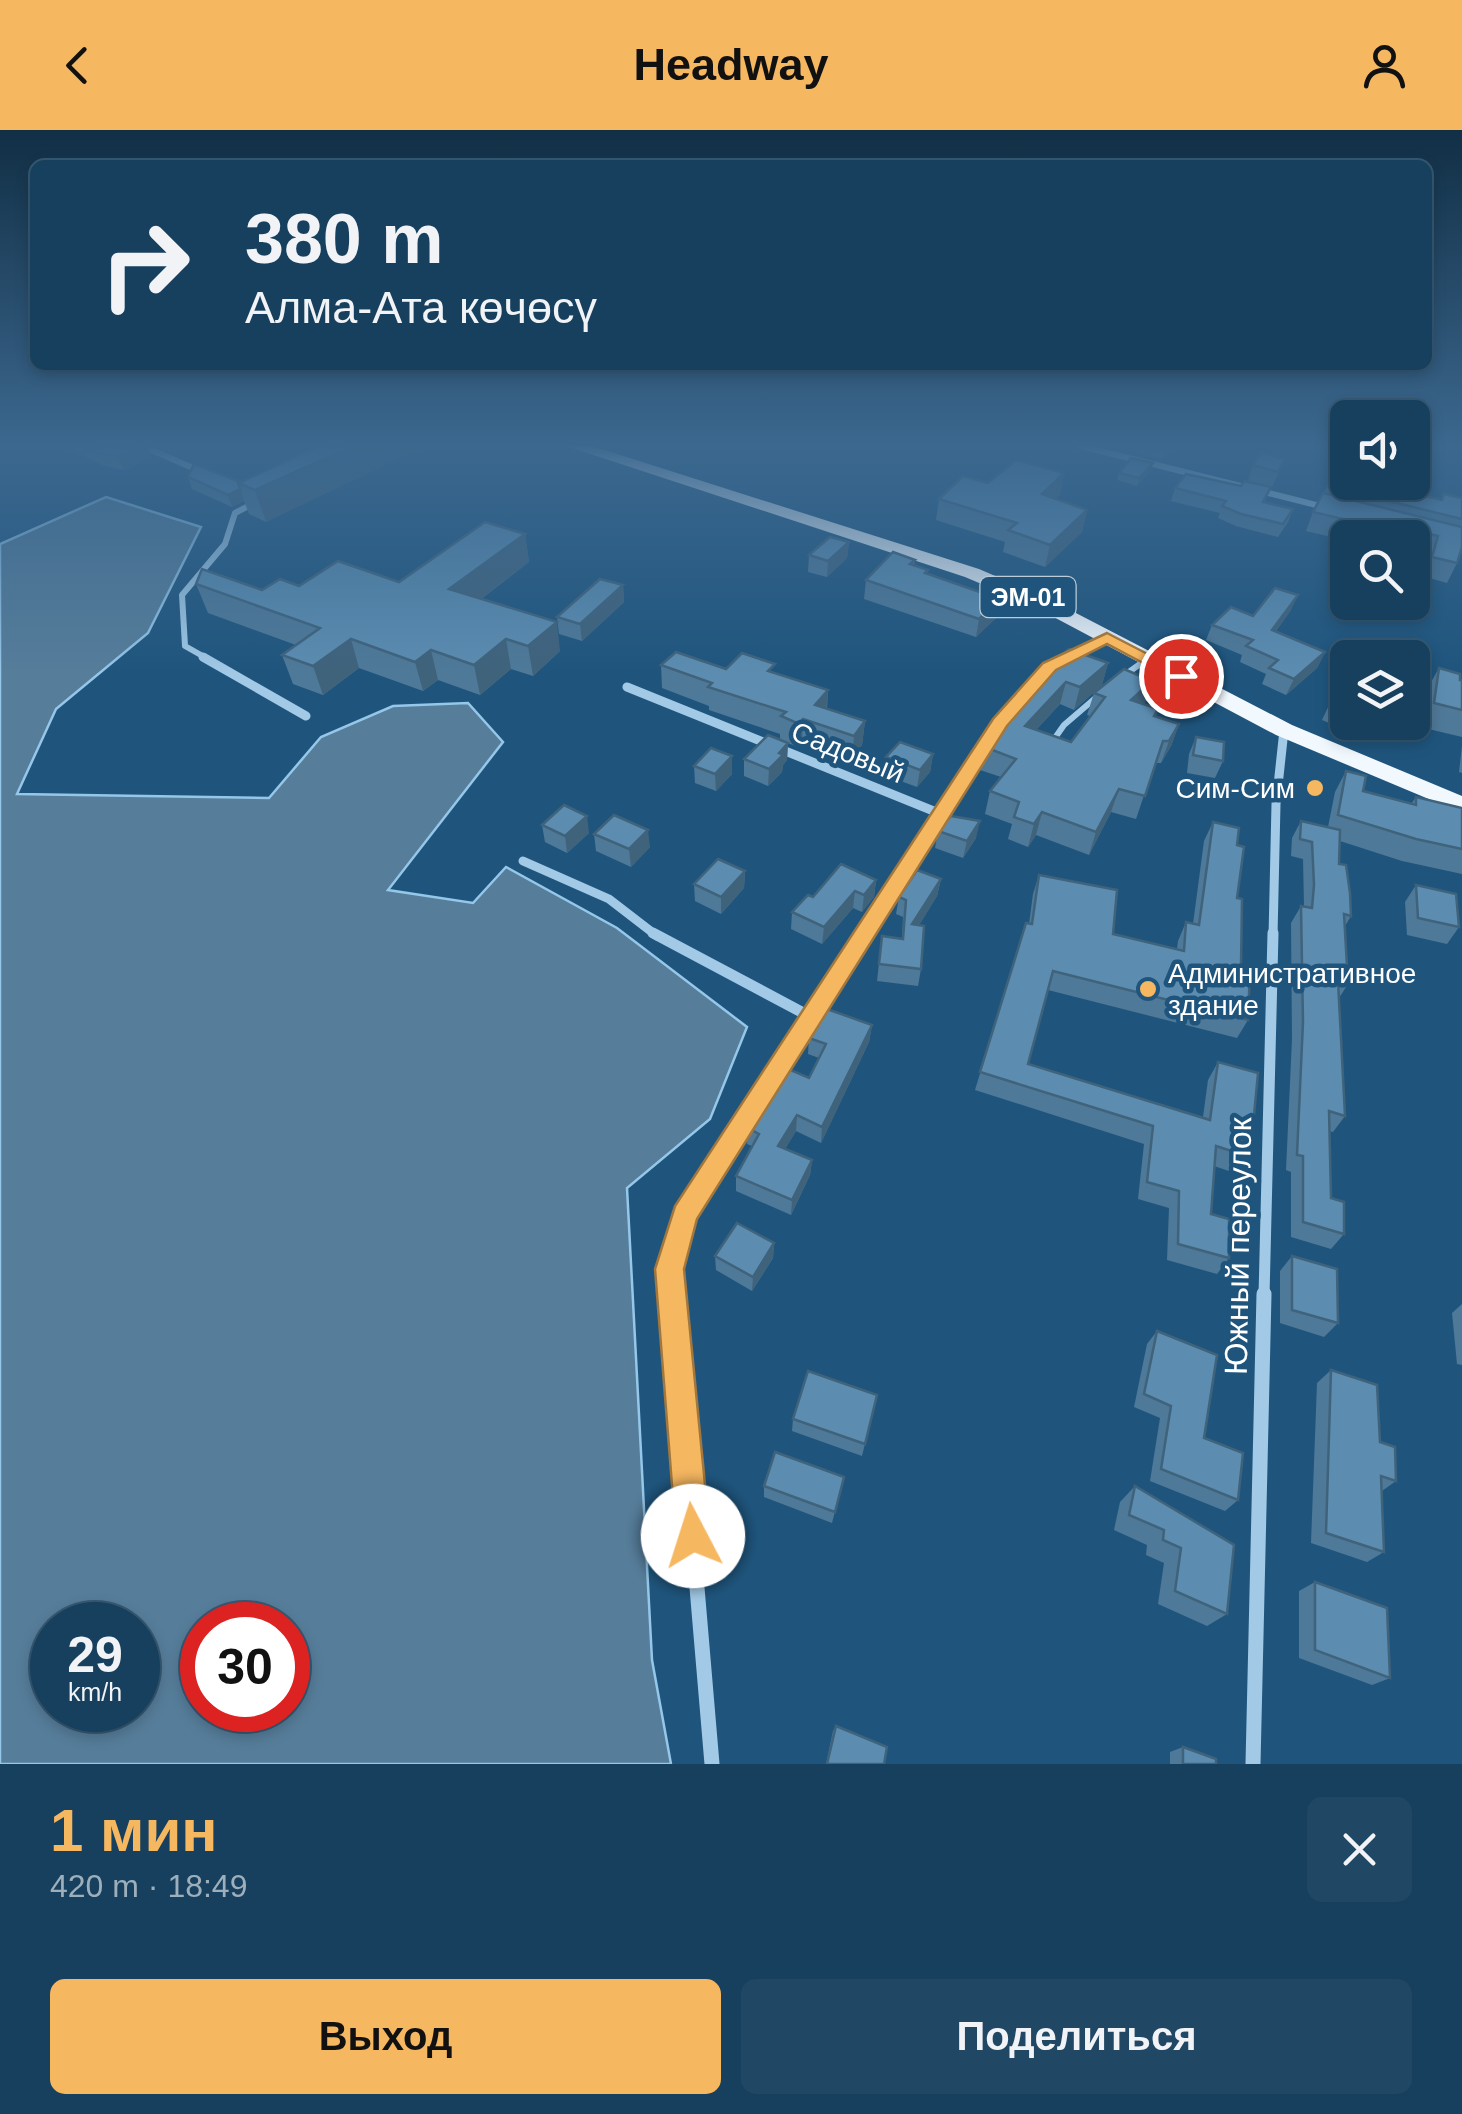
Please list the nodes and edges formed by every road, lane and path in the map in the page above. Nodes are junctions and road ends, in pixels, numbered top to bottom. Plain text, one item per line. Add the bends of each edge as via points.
1 (232, 521) edge
2 (812, 521) edge
3 (1107, 638) junction
4 (1146, 658) junction
5 (1117, 682) edge
6 (628, 687) dead end
7 (1102, 693) edge
8 (1025, 694) edge
9 (1012, 708) edge
10 (306, 716) dead end
11 (1284, 730) junction
12 (1047, 750) edge
13 (1462, 805) edge
14 (942, 814) junction
15 (523, 861) dead end
16 (811, 1017) junction
17 (712, 1764) edge
18 (1253, 1764) edge

1 - 10 street via 228,544 179,602 185,646
2 - 3 highway, ЭМ-01 via 972,572
3 - 4 highway, ЭМ-01
3 - 8 street via 1050,666
4 - 5 lane
4 - 11 highway, ЭМ-01
6 - 14 street, Садовый
7 - 12 lane via 1064,725
9 - 14 street
11 - 13 highway, ЭМ-01
11 - 18 street, Южный переулок via 1276,804
14 - 16 street
15 - 16 street via 609,898 658,937
16 - 17 street via 684,1214 670,1269

